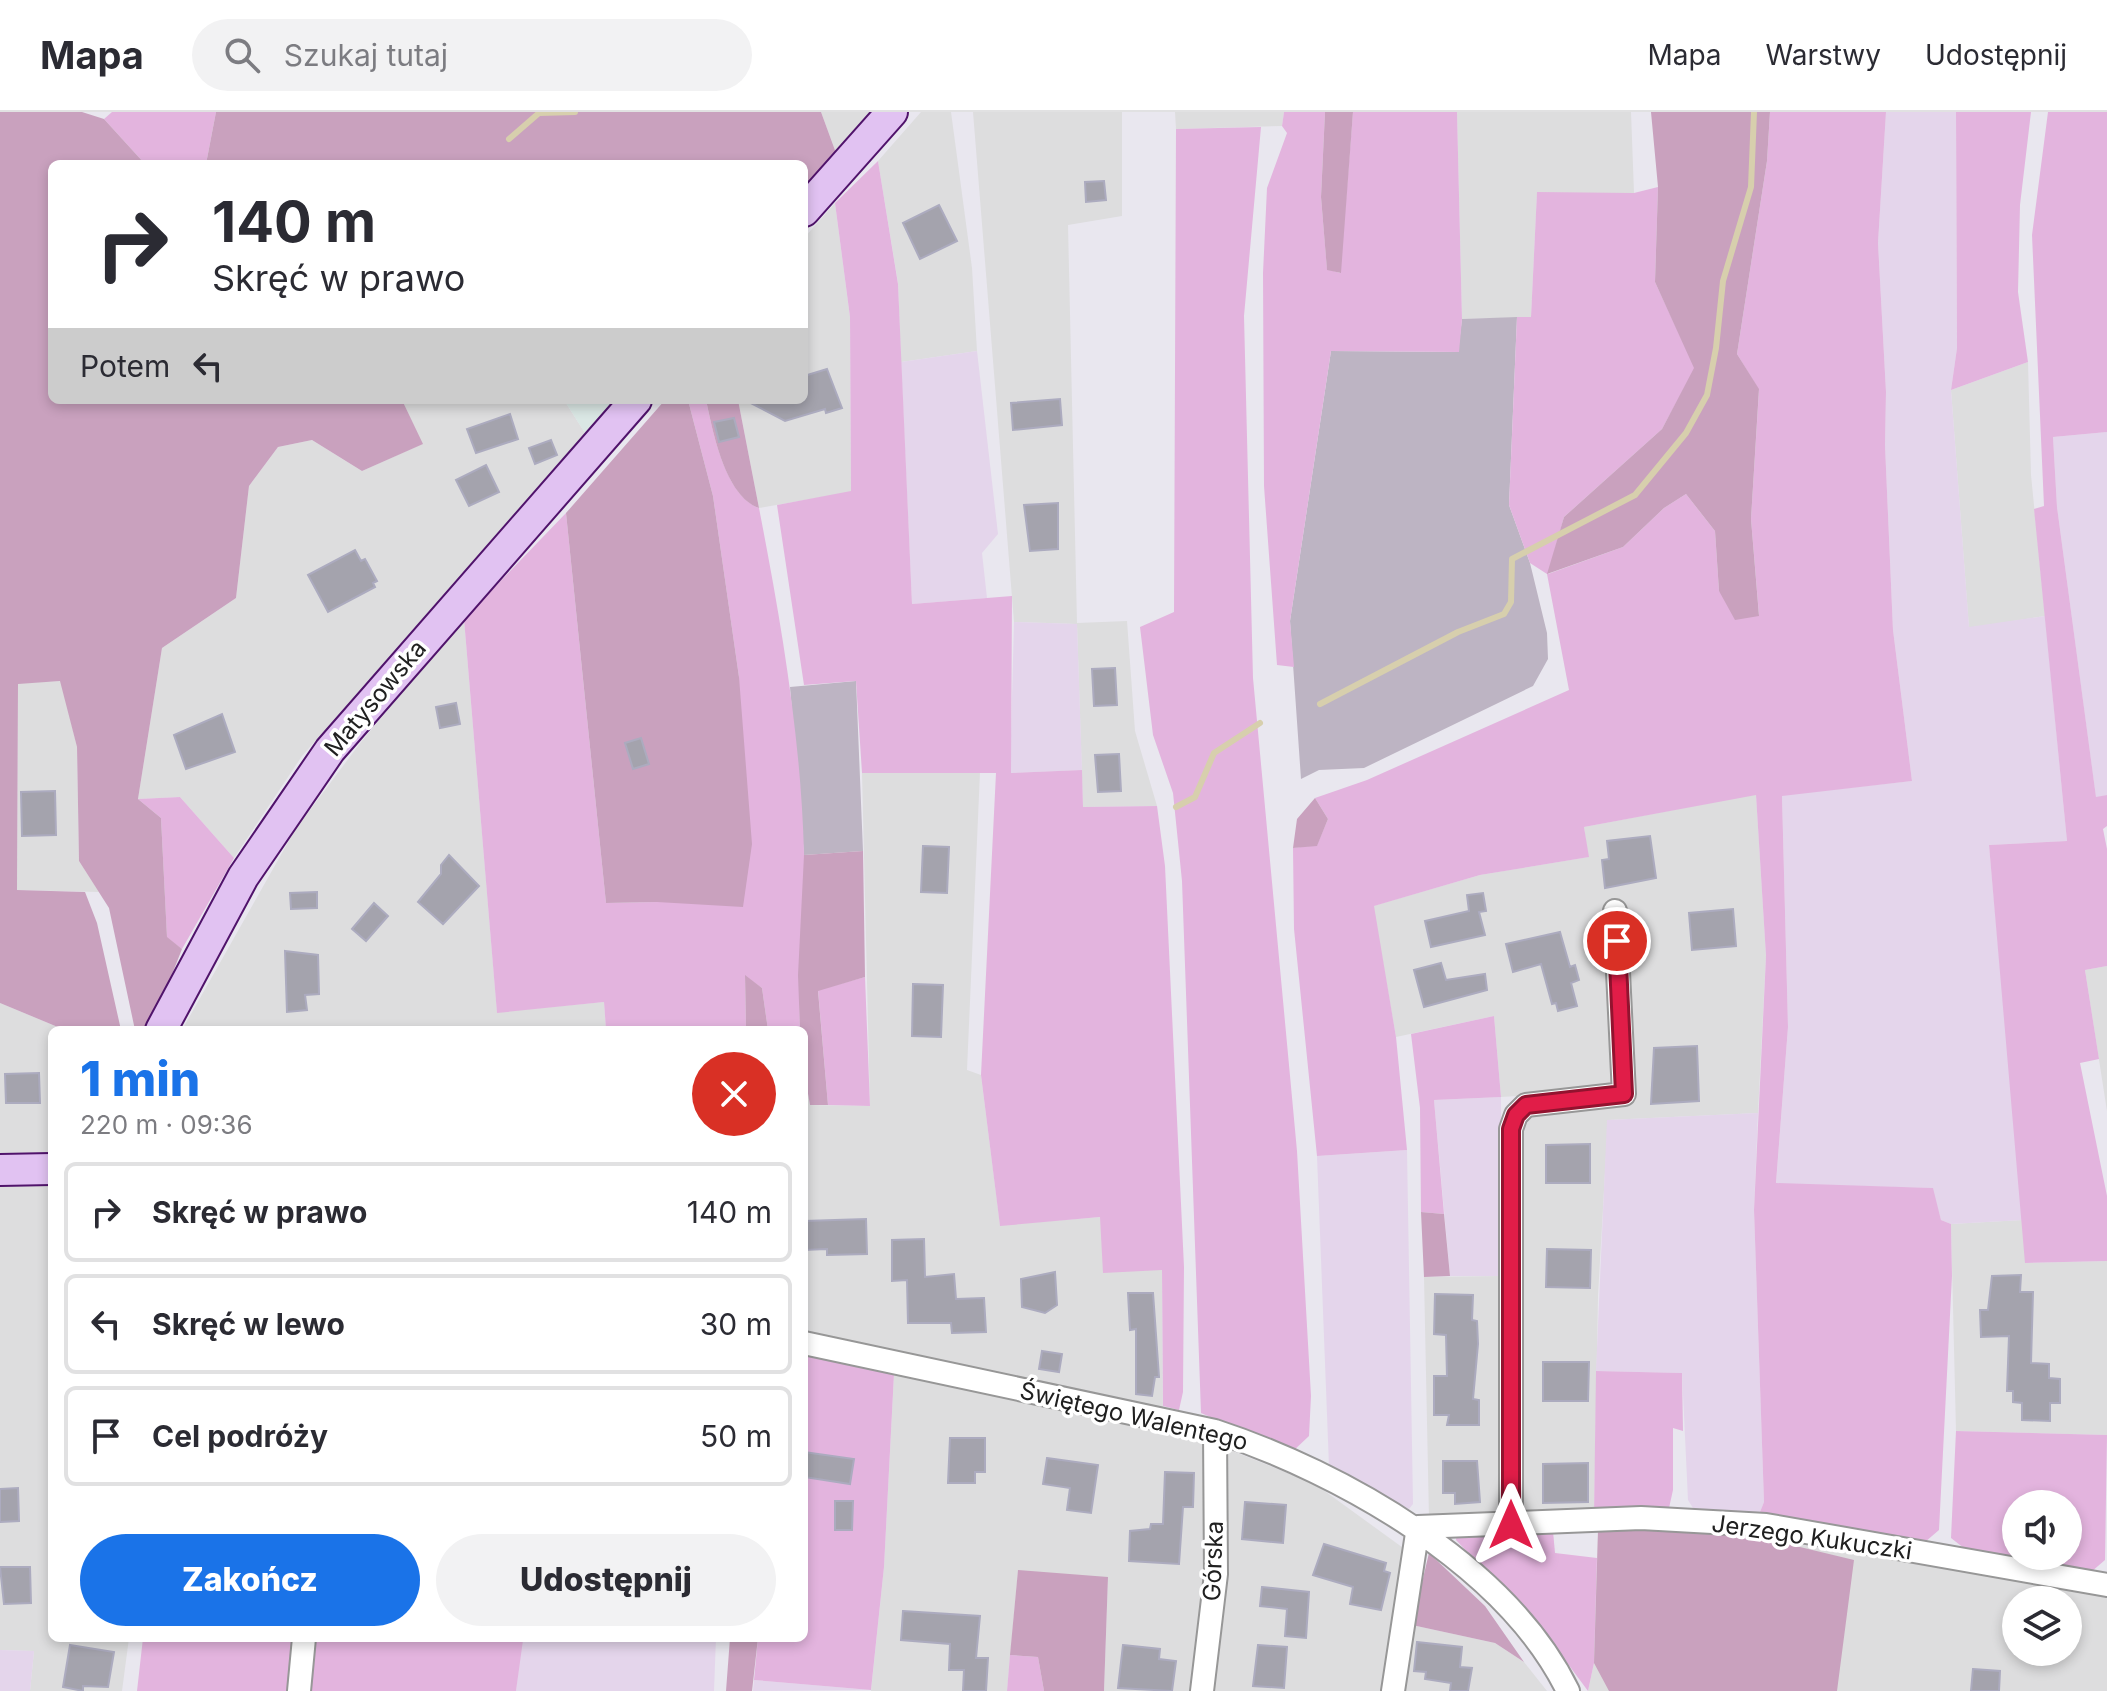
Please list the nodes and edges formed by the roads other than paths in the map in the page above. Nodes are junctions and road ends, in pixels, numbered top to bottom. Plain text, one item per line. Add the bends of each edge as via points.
1 (892, 112) edge
2 (808, 206) edge
3 (633, 404) edge
4 (1615, 911) dead end
5 (163, 1026) edge
6 (48, 1169) edge
7 (0, 1170) edge
8 (808, 1344) edge
9 (1215, 1431) junction
10 (1511, 1525) junction
11 (1418, 1527) junction
12 (2107, 1585) edge
13 (304, 1642) edge
14 (299, 1691) edge
15 (1202, 1691) edge
16 (1393, 1691) edge
17 (1568, 1691) edge

1 - 2 street
3 - 5 street, Matysowska via 330,750 243,877
4 - 10 street via 1624,1094 1526,1105 1511,1129
6 - 7 street
8 - 9 street, Świętego Walentego
9 - 11 street, Świętego Walentego via 1254,1444
9 - 15 street, Górska via 1216,1574
10 - 11 street, Jerzego Kukuczki
10 - 12 street, Jerzego Kukuczki via 1641,1518 1766,1525
11 - 16 street
11 - 17 street, Świętego Walentego via 1522,1624
13 - 14 street

